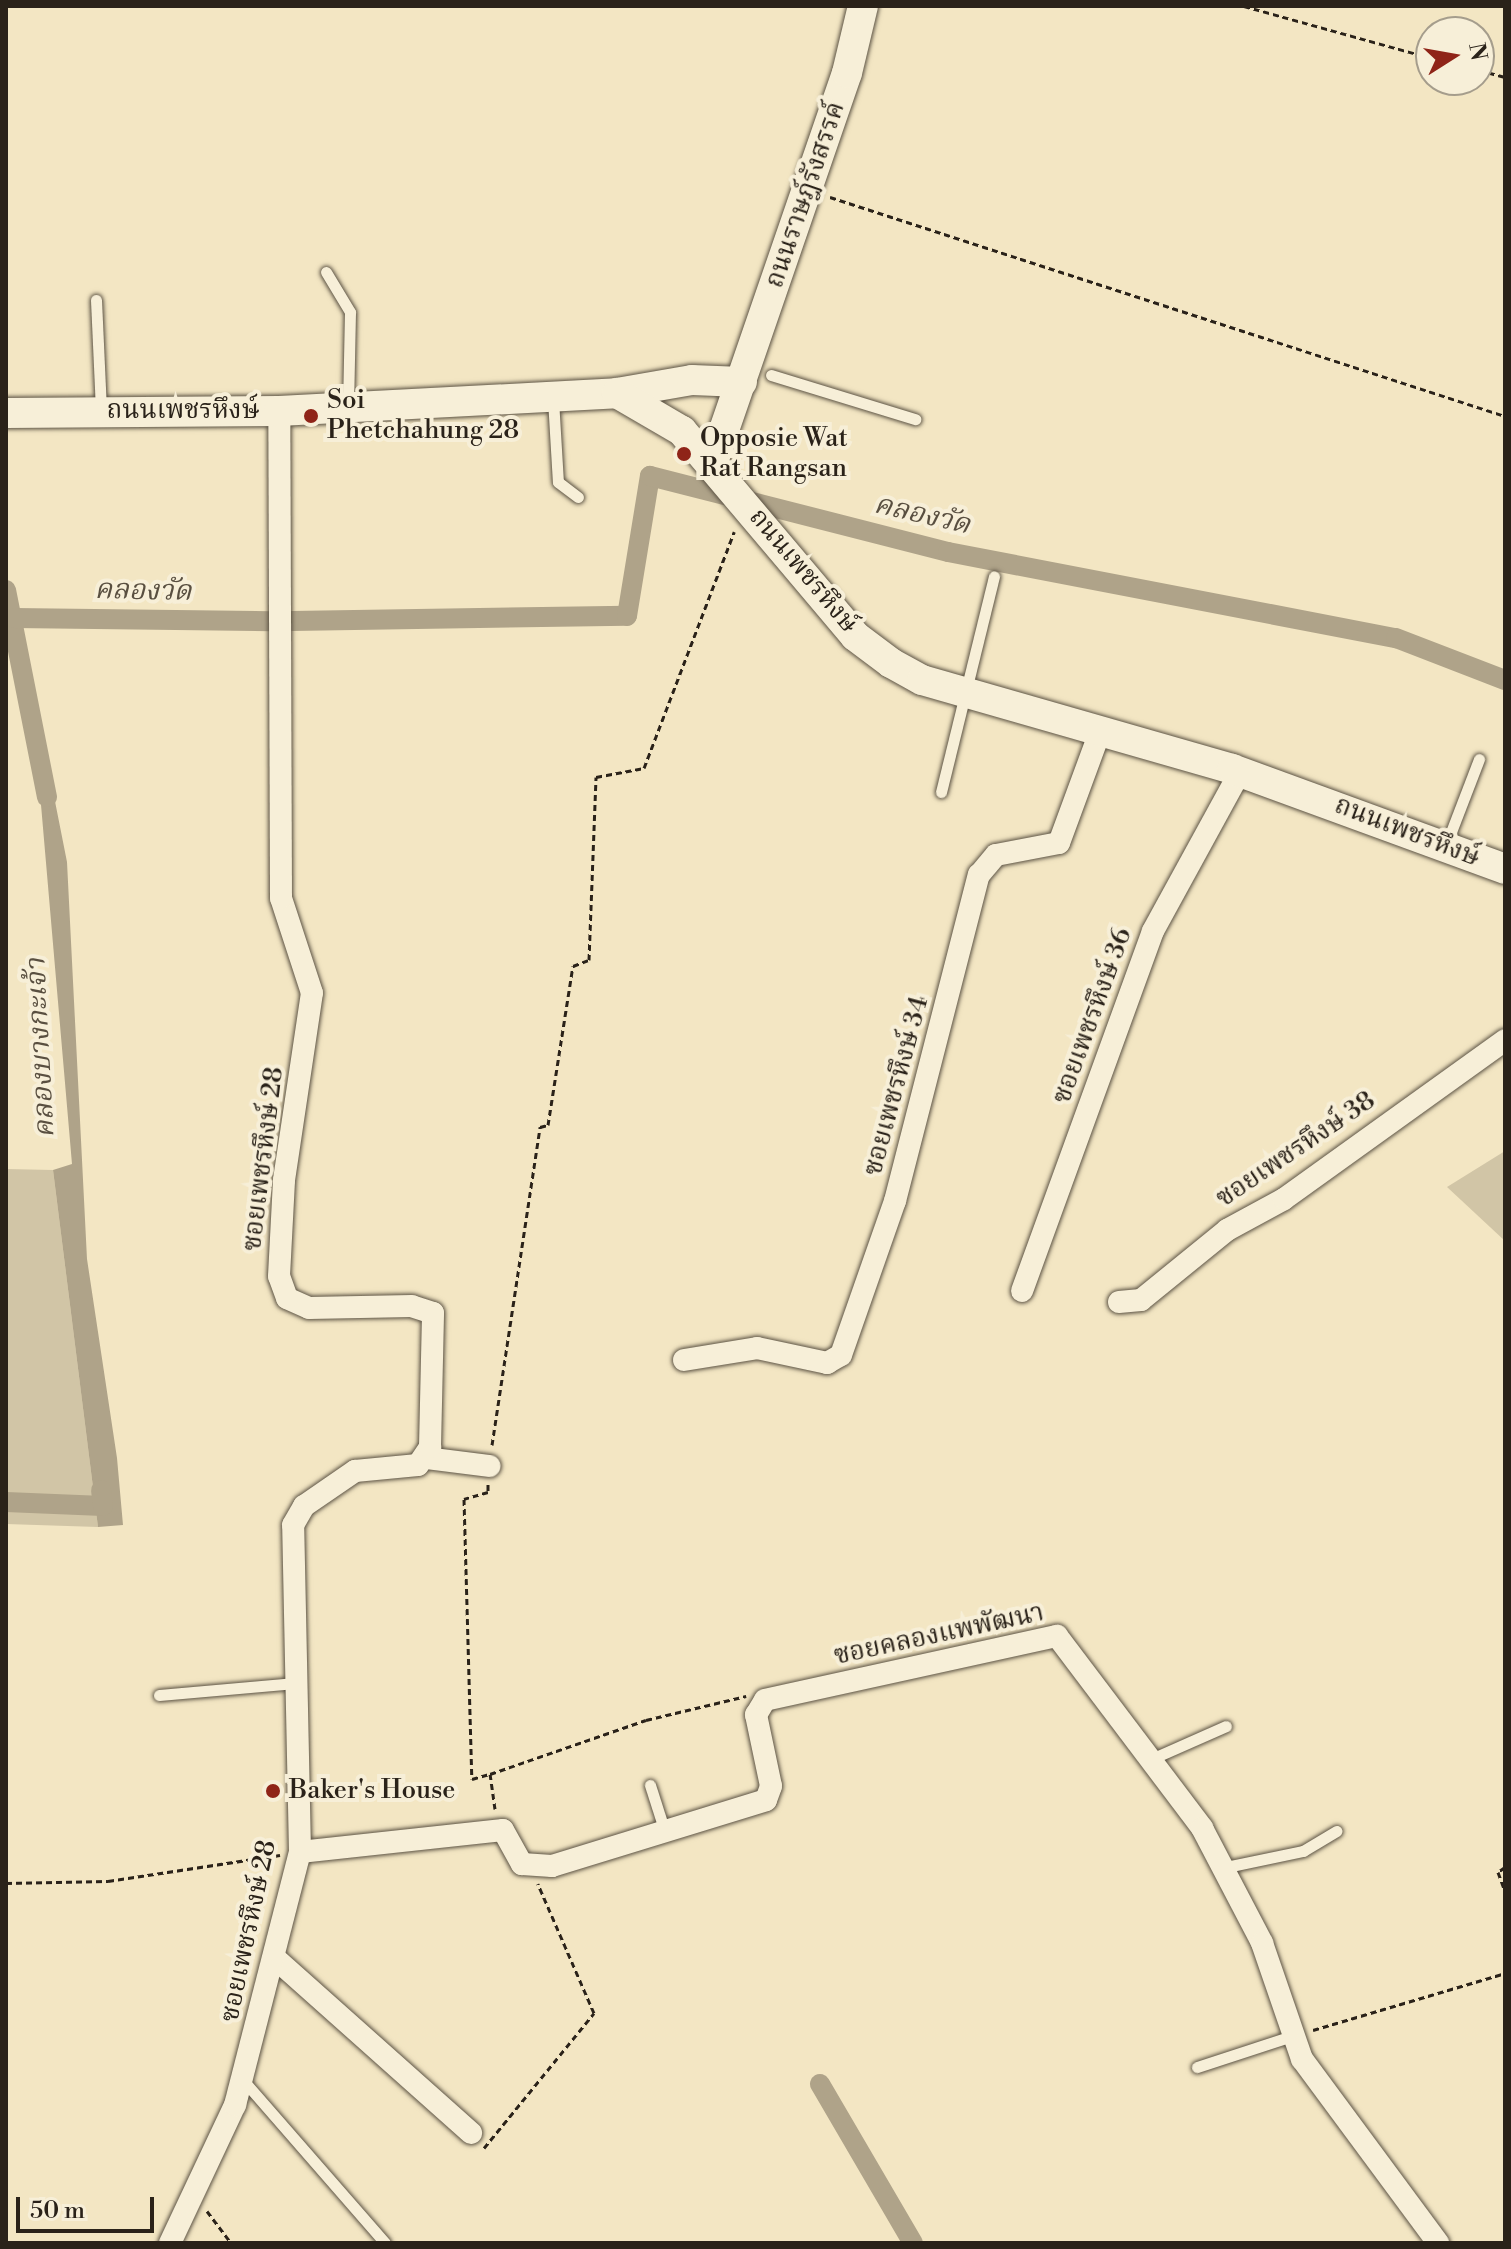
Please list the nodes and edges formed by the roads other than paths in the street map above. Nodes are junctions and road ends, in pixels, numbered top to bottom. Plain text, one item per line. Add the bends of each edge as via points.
1 (863, 6) edge
2 (326, 272) dead end
3 (96, 300) dead end
4 (755, 374) junction
5 (617, 393) junction
6 (553, 395) junction
7 (348, 406) junction
8 (101, 411) junction
9 (279, 411) junction
10 (6, 413) edge
11 (915, 419) dead end
12 (713, 462) junction
13 (578, 497) dead end
14 (994, 576) dead end
15 (967, 693) junction
16 (1101, 729) junction
17 (1479, 759) dead end
18 (1240, 772) junction
19 (941, 792) dead end
20 (1446, 846) junction
21 (1505, 869) edge
22 (1505, 1040) edge
23 (1022, 1291) dead end
24 (1119, 1302) dead end
25 (684, 1360) dead end
26 (426, 1458) junction
27 (489, 1466) road end
28 (295, 1683) junction
29 (159, 1695) dead end
30 (1226, 1726) dead end
31 (1149, 1760) junction
32 (650, 1785) dead end
33 (664, 1829) junction
34 (1336, 1831) dead end
35 (300, 1852) junction
36 (1226, 1867) junction
37 (277, 1960) junction
38 (1292, 2036) junction
39 (1197, 2067) dead end
40 (243, 2080) junction
41 (471, 2133) road end
42 (170, 2243) edge
43 (385, 2243) edge
44 (1438, 2243) edge

1 - 4 main road, ถนนราษฎ์รังสรรค์
2 - 7 lane via 350,312
3 - 8 lane
4 - 5 main road
4 - 11 lane
4 - 12 main road, ถนนราษฎ์รังสรรค์
5 - 6 main road, ถนนเพชรหึงษ์
5 - 12 main road, ถนนเพชรหึงษ์ via 682,431
6 - 7 main road, ถนนเพชรหึงษ์
6 - 13 lane via 558,482
7 - 9 main road, ถนนเพชรหึงษ์
8 - 9 main road, ถนนเพชรหึงษ์
8 - 10 main road, ถนนเพชรหึงษ์
9 - 26 street, ซอยเพชรหึงษ์ 28 via 281,898 312,993 289,1138 279,1276 287,1298 309,1308 412,1306 433,1313
12 - 15 main road, ถนนเพชรหึงษ์ via 855,636 922,680
14 - 15 lane
15 - 16 main road, ถนนเพชรหึงษ์
15 - 19 lane
16 - 18 main road, ถนนเพชรหึงษ์
16 - 25 street, ซอยเพชรหึงษ์ 34 via 1059,843 996,855 979,875 895,1201 841,1355 827,1363 757,1348
17 - 20 lane
18 - 20 main road, ถนนเพชรหึงษ์
18 - 23 street, ซอยเพชรหึงษ์ 36 via 1153,931
20 - 21 main road, ถนนเพชรหึงษ์
22 - 24 street, ซอยเพชรหึงษ์ 38 via 1326,1170 1227,1230 1141,1300
26 - 27 street
26 - 28 street, ซอยเพชรหึงษ์ 28 via 408,1468 355,1471 298,1514
28 - 29 lane
28 - 35 street, ซอยเพชรหึงษ์ 28
30 - 31 lane
31 - 33 street, ซอยคลองแพพัฒนา via 1057,1636 765,1700 756,1715 772,1794
31 - 36 street, ซอยคลองแพพัฒนา
32 - 33 lane
33 - 35 street via 532,1870 498,1830
34 - 36 lane via 1303,1851
35 - 37 street, ซอยเพชรหึงษ์ 28
36 - 38 street, ซอยคลองแพพัฒนา via 1271,1964
37 - 40 street, ซอยเพชรหึงษ์ 28
37 - 41 street
38 - 39 lane
38 - 44 street, ซอยคลองแพพัฒนา
40 - 42 street, ซอยเพชรหึงษ์ 28
40 - 43 lane

